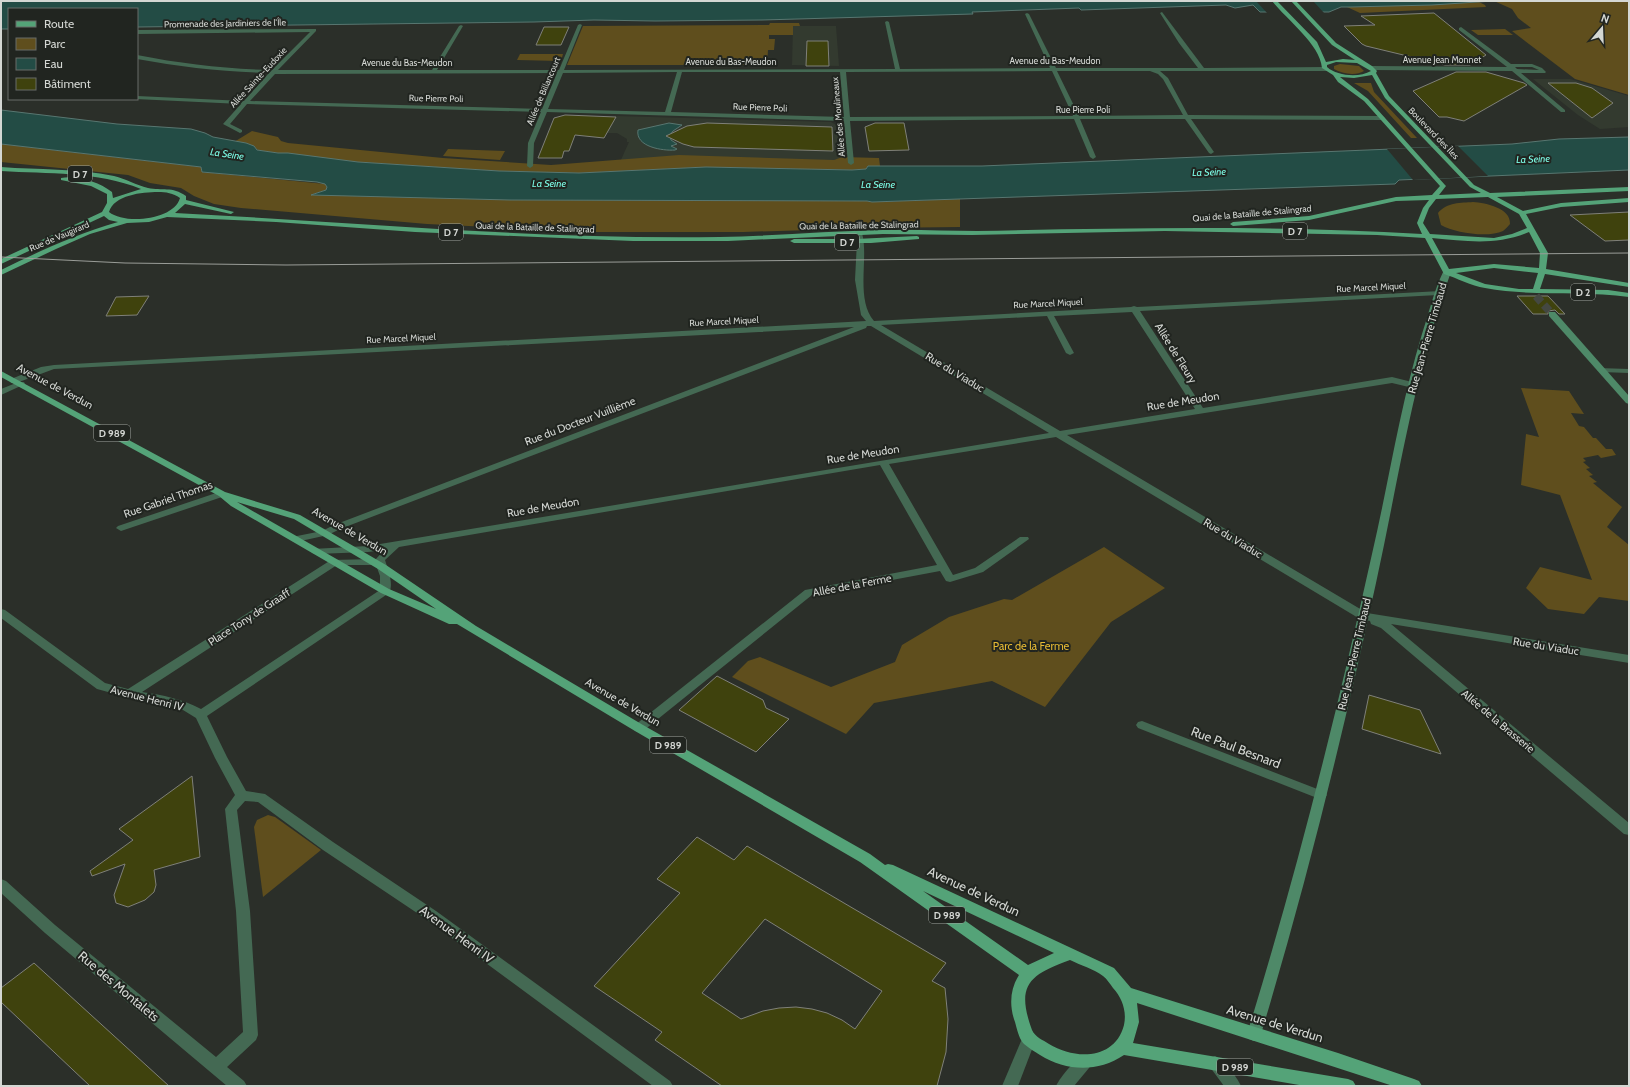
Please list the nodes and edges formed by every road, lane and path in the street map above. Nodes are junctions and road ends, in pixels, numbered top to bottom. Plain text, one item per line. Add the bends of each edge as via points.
1 (1274, 1) edge
2 (1293, 1) edge
3 (1162, 13) dead end
4 (1027, 14) dead end
5 (887, 22) dead end
6 (580, 25) dead end
7 (461, 26) dead end
8 (1461, 29) dead end
9 (314, 30) joint
10 (138, 32) edge
11 (138, 57) edge
12 (1365, 65) junction
13 (1326, 67) junction
14 (1202, 68) junction
15 (1053, 69) junction
16 (1148, 69) junction
17 (1181, 69) junction
18 (1512, 69) junction
19 (680, 70) junction
20 (843, 70) junction
21 (898, 70) junction
22 (1372, 70) junction
23 (434, 71) junction
24 (562, 71) junction
25 (275, 72) junction
26 (1334, 73) junction
27 (1165, 78) junction
28 (138, 98) edge
29 (246, 102) junction
30 (545, 110) junction
31 (1563, 111) dead end
32 (668, 113) junction
33 (1186, 117) junction
34 (1076, 118) junction
35 (1382, 118) junction
36 (848, 119) junction
37 (240, 131) dead end
38 (1211, 152) dead end
39 (1092, 157) dead end
40 (851, 163) dead end
41 (530, 166) dead end
42 (1, 170) edge
43 (10, 170) junction
44 (1629, 189) edge
45 (148, 190) junction
46 (1492, 196) junction
47 (1436, 198) junction
48 (1629, 200) edge
49 (184, 202) junction
50 (110, 203) junction
51 (105, 213) junction
52 (1522, 213) junction
53 (166, 215) junction
54 (276, 220) junction
55 (126, 221) junction
56 (1165, 229) junction
57 (1531, 229) junction
58 (859, 233) junction
59 (972, 233) junction
60 (1426, 236) junction
61 (722, 239) junction
62 (861, 241) junction
63 (1, 262) edge
64 (1542, 271) junction
65 (1447, 272) junction
66 (1, 273) edge
67 (1629, 285) edge
68 (1438, 293) junction
69 (1536, 294) junction
70 (1629, 295) edge
71 (1134, 308) junction
72 (1049, 313) junction
73 (1552, 314) tunnel mouth
74 (872, 323) junction
75 (811, 326) junction
76 (821, 342) junction
77 (1070, 353) dead end
78 (1601, 370) junction
79 (1629, 371) edge
80 (1, 374) edge
81 (17, 382) junction
82 (1413, 385) junction
83 (1, 392) edge
84 (1629, 401) edge
85 (1200, 410) junction
86 (1057, 434) junction
87 (883, 462) junction
88 (222, 494) junction
89 (120, 528) dead end
90 (325, 533) junction
91 (296, 539) junction
92 (1024, 539) dead end
93 (396, 544) junction
94 (353, 549) junction
95 (316, 551) junction
96 (335, 562) junction
97 (378, 565) junction
98 (943, 567) junction
99 (385, 591) junction
100 (1, 613) edge
101 (1364, 616) junction
102 (472, 629) junction
103 (1629, 659) edge
104 (130, 694) junction
105 (201, 715) junction
106 (1142, 725) dead end
107 (639, 728) junction
108 (1321, 795) junction
109 (242, 796) junction
110 (1629, 830) edge
111 (865, 858) junction
112 (1, 885) edge
113 (1068, 955) junction
114 (1028, 973) junction
115 (1126, 993) junction
116 (1254, 1034) junction
117 (1029, 1039) junction
118 (1122, 1048) junction
119 (1084, 1063) junction
120 (1215, 1064) junction
121 (216, 1067) junction
122 (239, 1086) edge
123 (665, 1086) edge
124 (1010, 1086) edge
125 (1064, 1086) edge
126 (1234, 1086) edge
127 (1348, 1086) edge
128 (1414, 1086) edge

1 - 13 main road via 1315,43
2 - 12 main road via 1334,44
3 - 14 street
4 - 15 street
5 - 21 street
6 - 24 street, Allée de Billancourt
7 - 23 street
8 - 18 street
9 - 10 street, Promenade des Jardiniers de l'Île
9 - 25 street, Allée Sainte-Eudoxie
11 - 25 street, Avenue du Bas-Meudon via 221,70
12 - 13 main road via 1335,61
12 - 22 main road
13 - 14 street, Avenue du Bas-Meudon
13 - 26 main road
14 - 17 street, Avenue du Bas-Meudon
15 - 16 street, Avenue du Bas-Meudon
15 - 21 street, Avenue du Bas-Meudon
15 - 34 street
16 - 17 street, Avenue du Bas-Meudon
16 - 27 street via 1160,73
17 - 27 street
18 - 22 street, Avenue Jean Monnet
18 - 31 street
19 - 20 street, Avenue du Bas-Meudon
19 - 24 street, Avenue du Bas-Meudon
19 - 32 street
20 - 21 street, Avenue du Bas-Meudon
20 - 36 street, Allée des Moulineaux
22 - 26 main road via 1368,75
22 - 46 main road, Boulevard des Îles via 1387,98 1472,186
23 - 24 street, Avenue du Bas-Meudon
23 - 25 street, Avenue du Bas-Meudon
24 - 30 street, Allée de Billancourt
25 - 29 street, Allée Sainte-Eudoxie
26 - 35 main road via 1340,81 1366,100
27 - 33 street
28 - 29 street, Rue Pierre Poli
29 - 30 street, Rue Pierre Poli
29 - 37 street, Allée Sainte-Eudoxie via 226,124
30 - 32 street, Rue Pierre Poli
30 - 41 street, Allée de Billancourt via 531,143
32 - 36 street, Rue Pierre Poli
33 - 34 street, Rue Pierre Poli
33 - 35 street, Rue Pierre Poli
33 - 38 street
34 - 36 street, Rue Pierre Poli
34 - 39 street
35 - 47 main road via 1443,186
36 - 40 street, Allée des Moulineaux
42 - 43 main road, D 7
43 - 45 main road, D 7 via 111,177
43 - 50 main road, D 7 via 99,186 110,193
44 - 46 main road
45 - 49 main road via 176,192 184,197
45 - 50 main road via 127,195
46 - 47 main road, Quai de la Bataille de Stalingrad
46 - 52 main road, Boulevard des Îles
47 - 56 main road, Quai de la Bataille de Stalingrad via 1386,200 1309,218
47 - 60 main road via 1426,208 1421,219 1420,223
48 - 52 main road via 1556,205
49 - 53 main road
49 - 54 main road, Quai de la Bataille de Stalingrad / D 7
50 - 51 main road
51 - 55 main road via 111,219
51 - 63 main road, Rue de Vaugirard
52 - 57 main road
53 - 54 main road, Quai de la Bataille de Stalingrad / D 7
53 - 55 main road via 147,220
54 - 61 main road, Quai de la Bataille de Stalingrad / D 7 via 538,236
55 - 66 main road, Rue de Vaugirard via 53,247
56 - 59 main road, Quai de la Bataille de Stalingrad / D 7
56 - 60 main road, Quai de la Bataille de Stalingrad / D 7
57 - 60 main road, Quai de la Bataille de Stalingrad via 1494,240
57 - 64 main road via 1544,253
58 - 59 main road, Quai de la Bataille de Stalingrad / D 7
58 - 61 main road, Quai de la Bataille de Stalingrad / D 7
58 - 62 street
59 - 62 main road, Quai de la Bataille de Stalingrad / D 7
60 - 65 main road
61 - 62 main road, Quai de la Bataille de Stalingrad / D 7
62 - 74 street via 859,280 865,316
64 - 65 main road via 1494,266
64 - 67 main road, D 2
64 - 69 main road
65 - 68 main road, Rue Jean-Pierre Timbaud
65 - 69 main road via 1484,286
68 - 71 street, Rue Marcel Miquel
68 - 82 main road, Rue Jean-Pierre Timbaud
69 - 70 main road, D 2 via 1608,292
71 - 72 street, Rue Marcel Miquel
71 - 85 street, Allée de Fleury
72 - 74 street, Rue Marcel Miquel
72 - 77 street
73 - 78 main road
74 - 75 street, Rue Marcel Miquel
74 - 76 street, Rue du Docteur Vuillième
74 - 86 street, Rue du Viaduc
75 - 76 street via 821,333
75 - 81 street, Rue Marcel Miquel via 54,366 37,371
76 - 90 street, Rue du Docteur Vuillième via 337,526
78 - 79 street
78 - 84 main road
80 - 81 main road, Avenue de Verdun / D 989
81 - 83 street
81 - 88 main road, Avenue de Verdun / D 989
82 - 85 street, Rue de Meudon via 1392,380
82 - 101 main road, Rue Jean-Pierre Timbaud
85 - 86 street, Rue de Meudon
86 - 87 street, Rue de Meudon
86 - 101 street, Rue du Viaduc
87 - 93 street, Rue de Meudon
87 - 98 street
88 - 89 street, Rue Gabriel Thomas
88 - 90 main road, Avenue de Verdun / D 989 via 297,517
88 - 91 main road, Avenue de Verdun / D 989 via 234,504
90 - 91 street, Rue du Docteur Vuillième
90 - 94 main road, Avenue de Verdun / D 989
91 - 95 main road, Avenue de Verdun / D 989
92 - 98 street via 978,570 950,578
93 - 94 street, Rue de Meudon
93 - 97 street via 382,556
94 - 95 street, Rue de Meudon
94 - 97 main road, Avenue de Verdun / D 989
95 - 96 main road, Avenue de Verdun / D 989
96 - 97 street
96 - 99 main road, Avenue de Verdun / D 989
96 - 104 street, Place Tony de Graaff
97 - 99 street via 385,576
97 - 102 main road, Avenue de Verdun / D 989
98 - 107 street, Allée de la Ferme via 809,592
99 - 102 main road, Avenue de Verdun / D 989
99 - 105 street
100 - 104 street, Avenue Henri IV via 101,686
101 - 103 street, Rue du Viaduc
101 - 108 main road, Rue Jean-Pierre Timbaud
101 - 110 street, Allée de la Brasserie via 1385,625
102 - 107 main road, Avenue de Verdun / D 989
104 - 105 street, Avenue Henri IV via 171,701
105 - 109 street
106 - 108 street, Rue Paul Besnard
107 - 111 main road, Avenue de Verdun / D 989
108 - 116 main road, Rue Jean-Pierre Timbaud
109 - 121 street via 232,809 243,911 251,1036
109 - 123 street, Avenue Henri IV via 261,797 328,846 431,915
111 - 113 main road, Avenue de Verdun / D 989 via 1021,930
111 - 114 main road, Avenue de Verdun / D 989
112 - 121 street, Rue des Montalets
113 - 114 main road via 1042,963
113 - 115 main road via 1108,972
114 - 117 main road via 1019,990 1017,1010
115 - 116 main road, Avenue de Verdun
115 - 118 main road via 1133,1012 1131,1031
116 - 128 main road, Avenue de Verdun
117 - 119 main road via 1061,1059
117 - 124 street
118 - 119 main road via 1106,1059
118 - 120 main road, D 989
119 - 125 street
120 - 126 street
120 - 127 main road, D 989
121 - 122 street, Rue des Montalets

